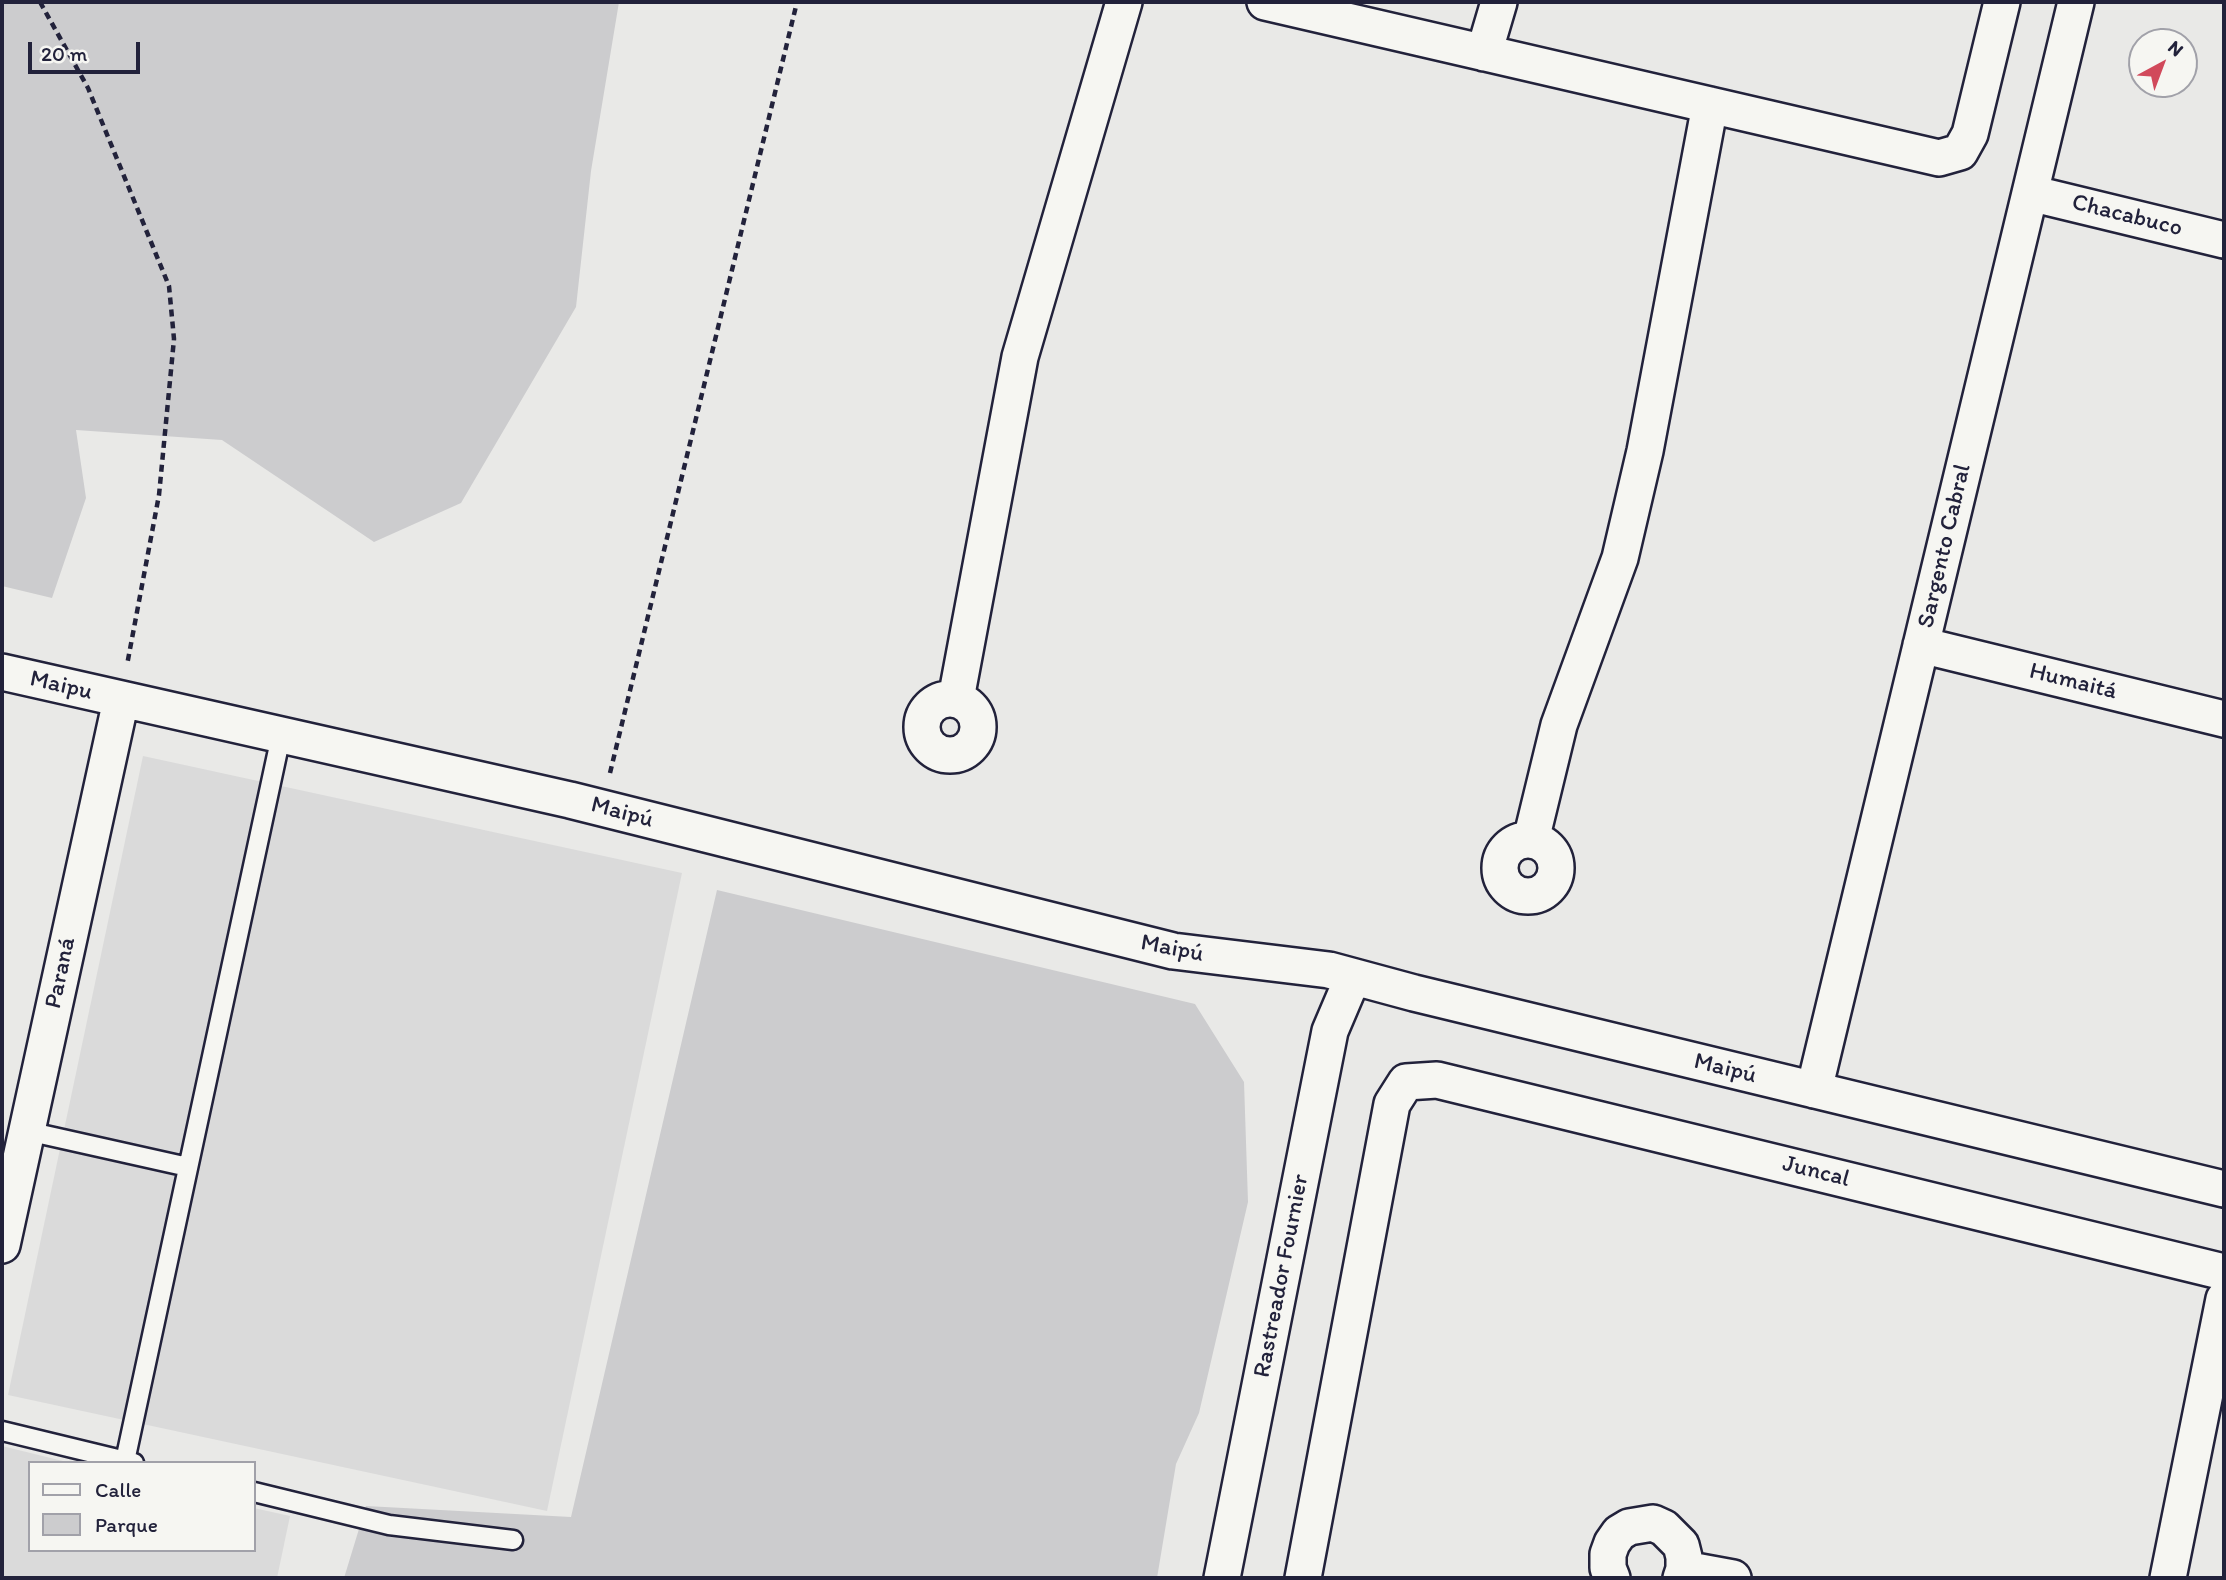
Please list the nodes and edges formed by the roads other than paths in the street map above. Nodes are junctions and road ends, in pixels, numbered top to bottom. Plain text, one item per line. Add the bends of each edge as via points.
1 (1124, 2) edge
2 (1265, 2) edge
3 (1499, 2) edge
4 (2003, 2) edge
5 (2076, 2) edge
6 (1484, 53) junction
7 (1710, 105) junction
8 (2030, 193) junction
9 (2224, 240) edge
10 (1921, 645) junction
11 (2, 672) edge
12 (956, 699) dead end
13 (121, 700) junction
14 (2224, 719) edge
15 (281, 736) junction
16 (1531, 840) dead end
17 (1353, 977) junction
18 (1814, 1090) junction
19 (27, 1131) junction
20 (188, 1167) junction
21 (2224, 1189) edge
22 (2, 1245) edge
23 (2224, 1272) edge
24 (2224, 1299) edge
25 (2, 1431) edge
26 (126, 1461) edge
27 (130, 1461) edge
28 (256, 1492) edge
29 (513, 1541) dead end
30 (1682, 1574) edge
31 (1222, 1578) edge
32 (1303, 1578) edge
33 (1612, 1578) edge
34 (1733, 1578) edge
35 (2168, 1578) edge

1 - 12 street via 1020,357
2 - 6 street
3 - 6 street
4 - 7 street via 1970,134 1961,152 1939,158
5 - 8 street, Sargento Cabral
6 - 7 street
7 - 16 street via 1645,451 1620,558 1559,725
8 - 9 street, Chacabuco
8 - 10 street, Sargento Cabral
10 - 14 street, Humaitá
10 - 18 street, Sargento Cabral
11 - 13 street, Maipu
13 - 15 street, Maipú
13 - 19 street, Paraná
15 - 17 street, Maipú via 570,800 1173,951
15 - 20 lane
17 - 18 street, Maipú
17 - 31 street, Rastreador Fournier via 1330,1031
18 - 21 street, Maipú
19 - 20 lane
19 - 22 street, Paraná
20 - 27 lane
23 - 32 street, Juncal via 1437,1080 1406,1082 1392,1104
24 - 35 street
25 - 26 lane
28 - 29 lane via 389,1525
30 - 33 street via 1685,1557 1674,1535 1653,1524 1641,1524 1619,1533 1612,1543 1608,1554
30 - 34 street

